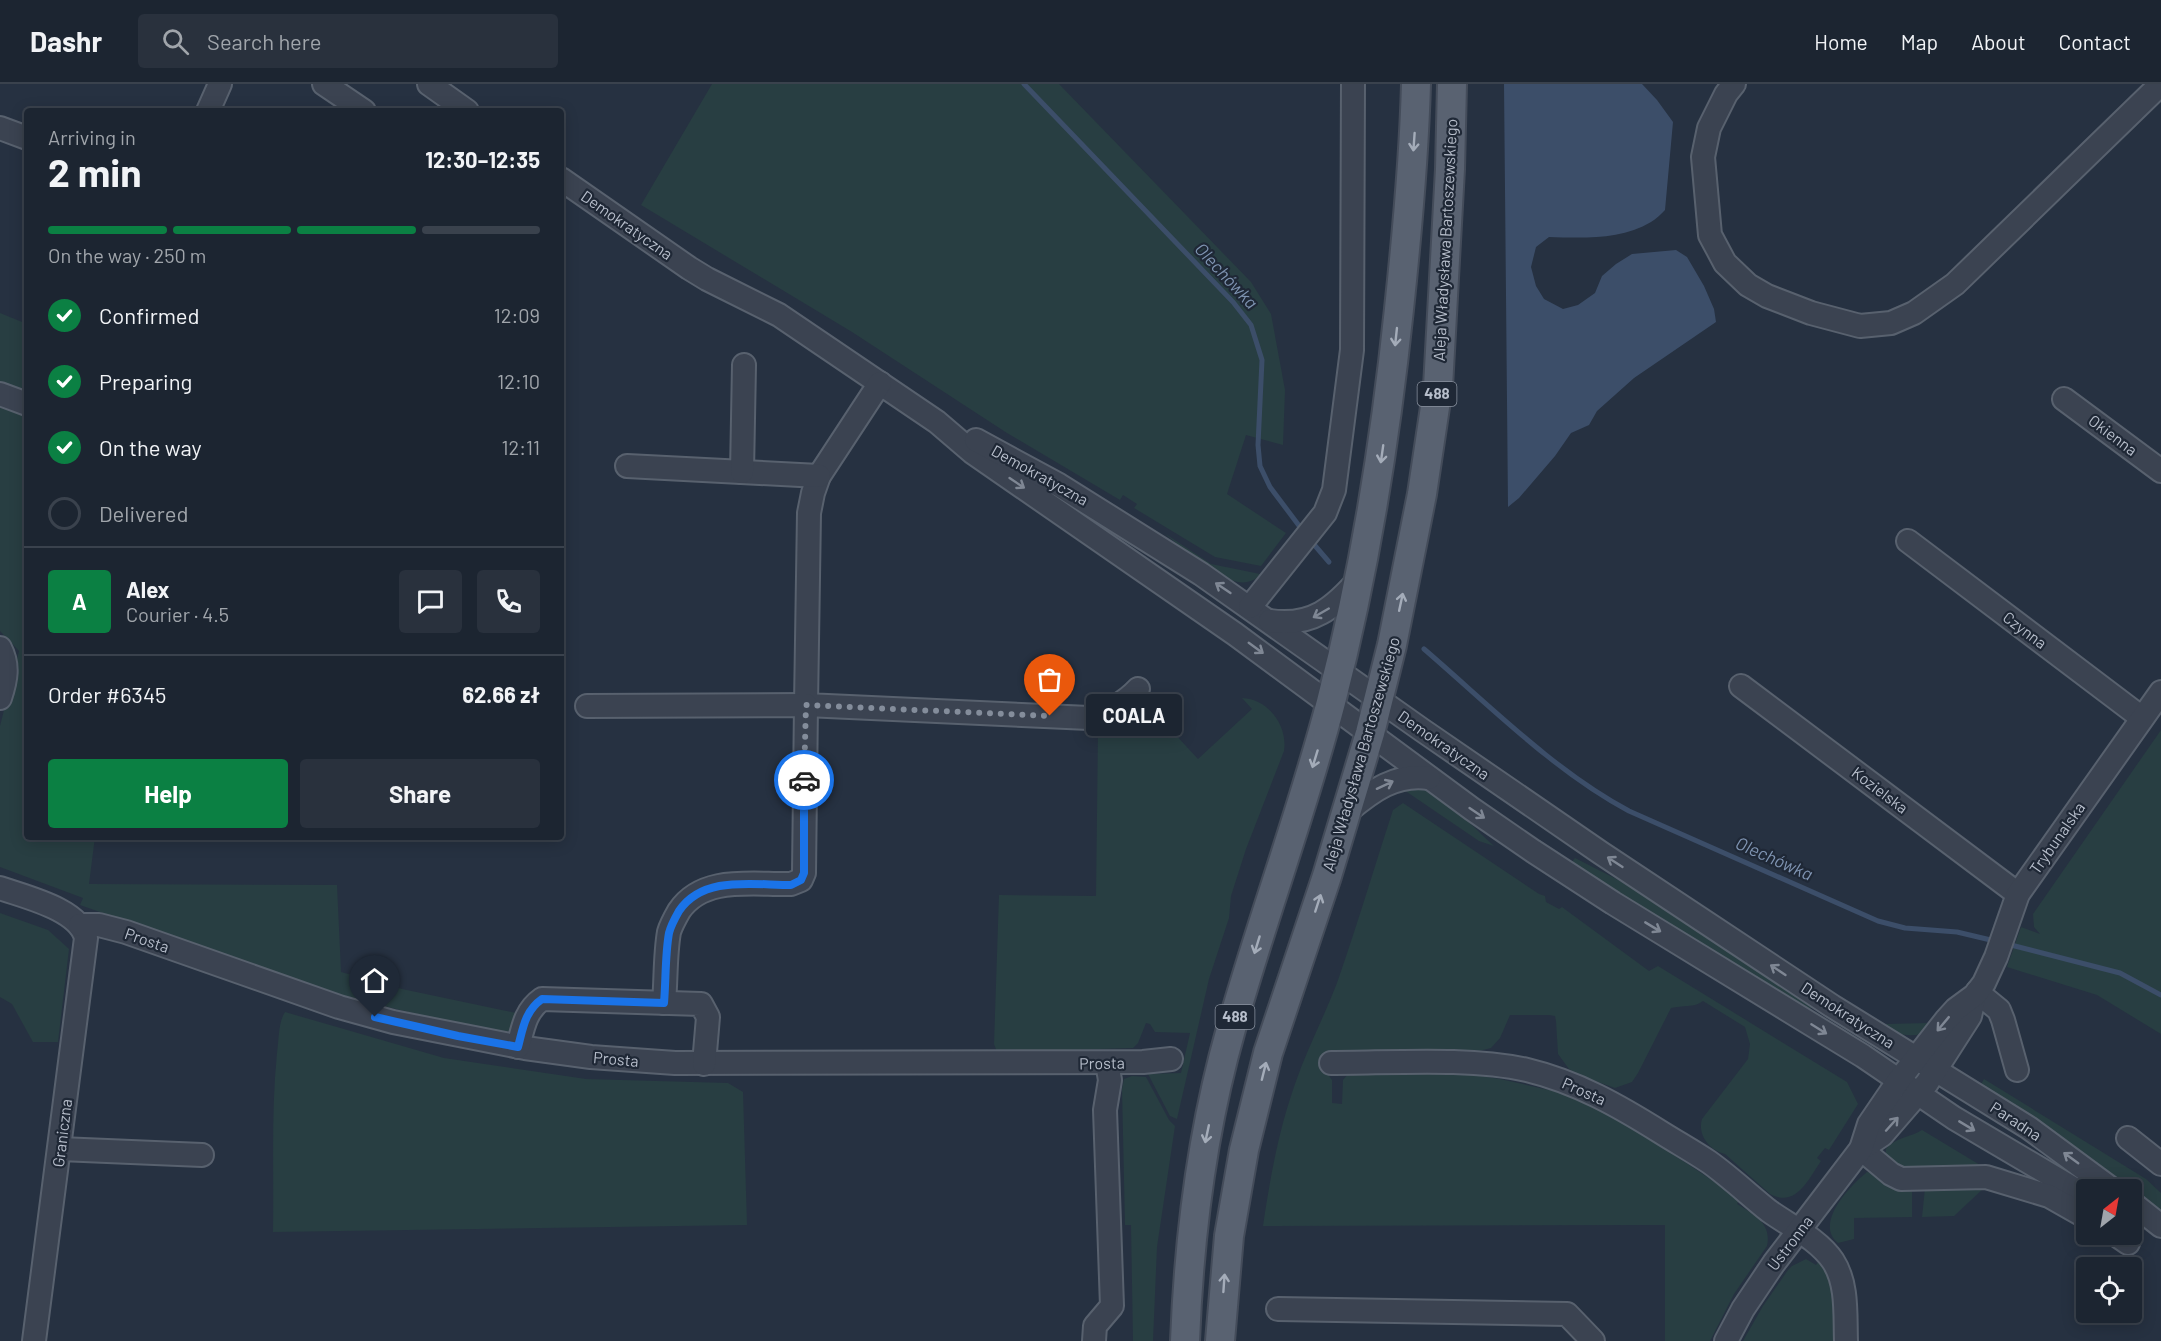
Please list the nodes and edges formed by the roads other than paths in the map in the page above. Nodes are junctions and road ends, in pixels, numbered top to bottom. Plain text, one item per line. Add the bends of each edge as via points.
1 (220, 84) edge
2 (324, 84) edge
3 (429, 84) edge
4 (1353, 84) edge
5 (1416, 84) edge
6 (1452, 84) edge
7 (1734, 84) edge
8 (2161, 84) edge
9 (209, 108) edge
10 (360, 108) edge
11 (462, 108) edge
12 (0, 128) edge
13 (24, 137) edge
14 (564, 181) edge
15 (744, 365) dead end
16 (880, 383) junction
17 (0, 394) edge
18 (2064, 399) dead end
19 (24, 403) edge
20 (937, 422) junction
21 (627, 466) dead end
22 (2161, 471) edge
23 (742, 472) junction
24 (819, 477) junction
25 (1908, 541) dead end
26 (1360, 578) junction
27 (1250, 607) junction
28 (1270, 621) junction
29 (0, 648) edge
30 (1339, 671) junction
31 (1741, 686) dead end
32 (1138, 689) dead end
33 (2161, 692) edge
34 (0, 698) edge
35 (1379, 700) junction
36 (1331, 703) junction
37 (806, 705) junction
38 (587, 706) dead end
39 (2142, 718) junction
40 (1370, 733) junction
41 (1429, 778) junction
42 (1348, 811) junction
43 (0, 888) edge
44 (2018, 894) junction
45 (80, 925) junction
46 (1976, 993) junction
47 (664, 1003) junction
48 (518, 1047) junction
49 (1915, 1058) junction
50 (1171, 1059) dead end
51 (1331, 1062) dead end
52 (1107, 1063) junction
53 (704, 1064) junction
54 (2017, 1070) dead end
55 (1936, 1071) junction
56 (1899, 1080) junction
57 (1918, 1094) junction
58 (2128, 1138) dead end
59 (60, 1149) junction
60 (1861, 1149) junction
61 (202, 1155) dead end
62 (2161, 1164) edge
63 (2098, 1179) edge
64 (2076, 1190) edge
65 (2076, 1211) edge
66 (2142, 1212) edge
67 (2161, 1228) edge
68 (1799, 1230) junction
69 (2142, 1231) edge
70 (1278, 1309) dead end
71 (34, 1341) edge
72 (1094, 1341) edge
73 (1185, 1341) edge
74 (1221, 1341) edge
75 (1593, 1341) edge
76 (1726, 1341) edge
77 (1846, 1341) edge

1 - 9 street
2 - 10 street
3 - 11 street
4 - 27 street via 1352,350 1334,490 1325,513
5 -> 26 main road, 488 via 1409,213 1390,396
35 -> 6 main road, Aleja Władysława Bartoszewskiego / 488 via 1422,494 1438,387
7 - 8 street via 1709,128 1703,157 1710,235 1725,263 1748,285 1811,313 1860,326 1891,323 1914,314 1955,284
12 - 13 street
14 - 16 street, Demokratyczna via 688,268 779,315
15 - 23 street
16 - 20 street, Demokratyczna
16 - 24 street
17 - 19 street
18 - 22 street, Okienna
27 -> 20 street, Demokratyczna via 1059,484
20 -> 36 street, Demokratyczna via 972,452
21 - 23 street
23 - 24 street
24 - 37 street via 809,513
25 - 39 street, Czynna
26 -> 28 street via 1313,618
26 - 30 main road, 488
27 - 28 street, Demokratyczna
28 - 30 street, Demokratyczna
29 - 34 street via 6,677
30 - 35 street, Demokratyczna
30 - 36 main road, 488
31 - 44 street, Kozielska
32 - 37 street via 1113,709 1089,718
33 - 39 street, Trybunalska
35 - 40 main road, Aleja Władysława Bartoszewskiego / 488
49 -> 35 street, Demokratyczna via 1601,853
36 - 40 street, Demokratyczna
36 -> 73 main road, 488 via 1230,1031 1194,1207
37 - 38 street
37 - 47 street via 801,880 791,885 711,887 684,904 669,931
39 - 44 street, Trybunalska
40 - 41 street, Demokratyczna
40 - 42 main road, Aleja Władysława Bartoszewskiego / 488
42 -> 41 street via 1387,783 1409,777
41 -> 56 street, Demokratyczna via 1613,903
74 -> 42 main road, Aleja Władysława Bartoszewskiego / 488 via 1229,1236 1248,1131 1268,1053
43 - 45 street via 51,907
44 - 46 street, Trybunalska via 1995,957
45 - 48 street, Prosta via 126,932 371,1016
45 - 59 street, Graniczna via 86,943
46 -> 49 street, Trybunalska via 1956,1009
46 - 54 street via 1999,1010
46 - 55 street, Trybunalska via 1970,1016
47 - 48 street via 542,999 527,1014
47 - 53 street via 701,1004 708,1017
48 - 53 street, Prosta via 591,1057
49 - 55 street, Paradna
49 - 56 street, Trybunalska
50 - 52 street, Prosta
51 - 68 street, Prosta via 1493,1065 1525,1070 1583,1088 1709,1162
52 - 53 street, Prosta
52 - 72 street via 1110,1080 1104,1110 1112,1306 1095,1326
55 - 57 street, Trybunalska
63 -> 55 street, Paradna via 2029,1128
56 - 57 street, Paradna
56 - 60 street, Ustronna via 1869,1124
60 -> 57 street, Ustronna via 1882,1135
57 -> 64 street, Paradna
58 - 62 street
59 - 61 street
59 - 71 street, Graniczna
60 - 65 street via 1901,1179 1986,1177 2049,1196
60 - 68 street, Ustronna
66 - 67 street
67 - 69 street
68 - 76 street, Ustronna via 1743,1309
68 - 77 street, Prosta via 1826,1252 1839,1271
70 - 75 street via 1567,1314

